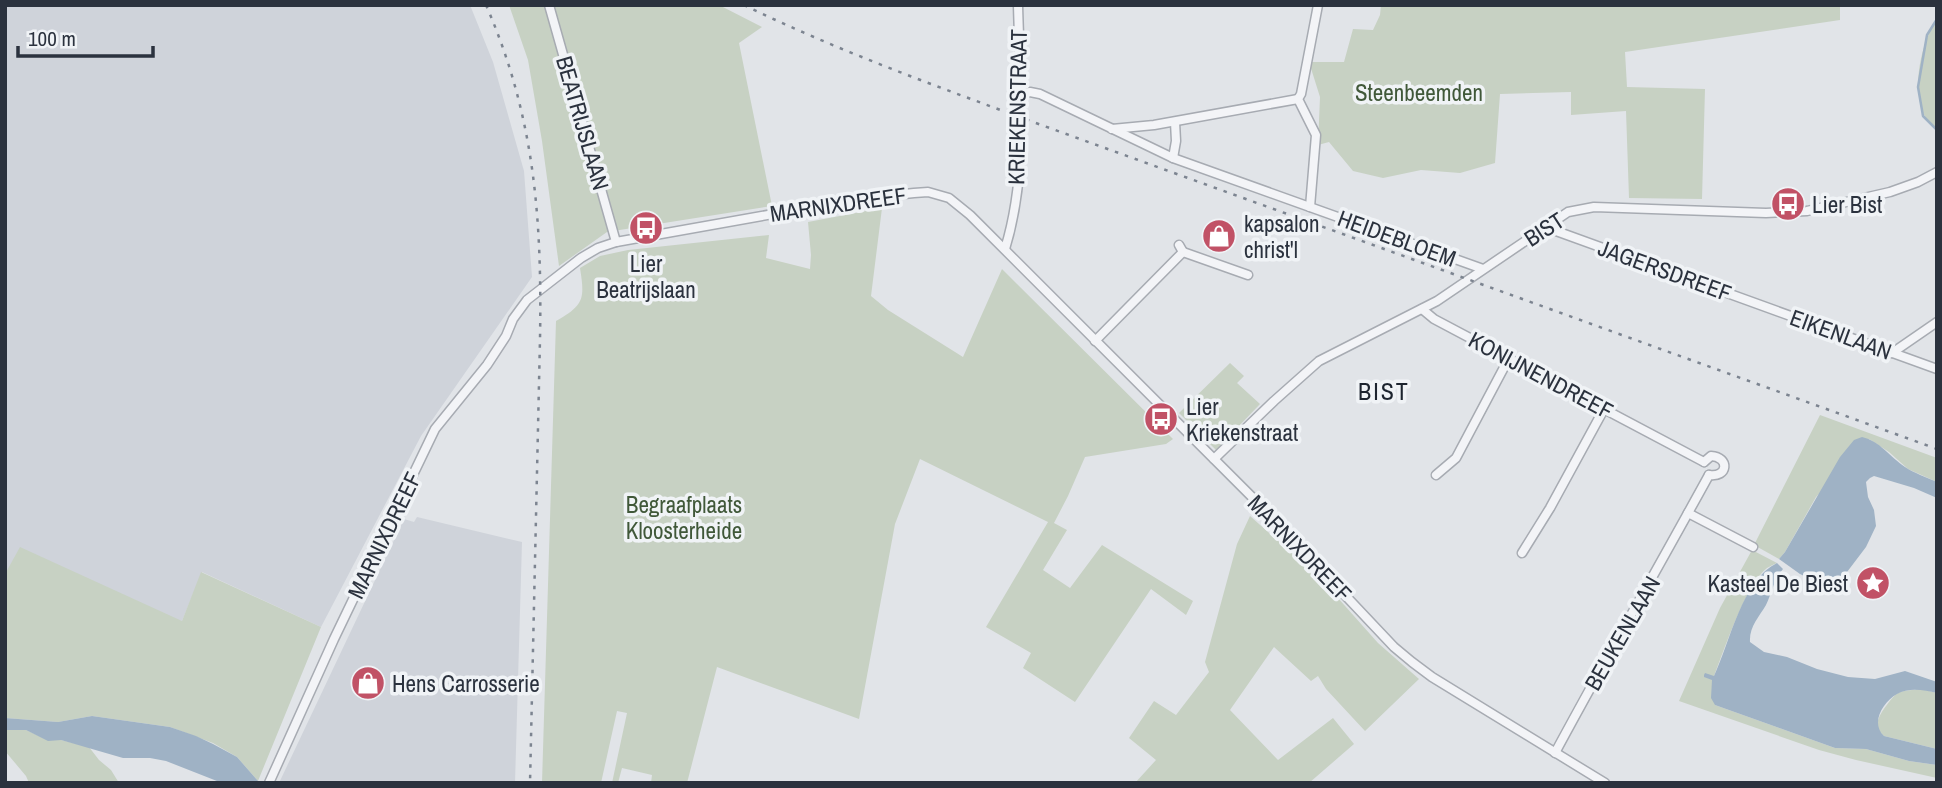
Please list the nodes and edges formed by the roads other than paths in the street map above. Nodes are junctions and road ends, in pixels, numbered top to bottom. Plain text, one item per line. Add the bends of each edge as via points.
1 (549, 5) edge
2 (1018, 5) edge
3 (1318, 5) edge
4 (1020, 93) junction
5 (1298, 99) junction
6 (1175, 122) junction
7 (1112, 129) junction
8 (1173, 158) junction
9 (1937, 172) edge
10 (1310, 207) junction
11 (1545, 227) junction
12 (616, 242) junction
13 (1004, 249) junction
14 (1483, 269) junction
15 (1248, 275) dead end
16 (1745, 299) joint
17 (1422, 309) junction
18 (1937, 322) edge
19 (1095, 341) junction
20 (1892, 353) junction
21 (1509, 358) junction
22 (1936, 367) edge
23 (1604, 409) junction
24 (1661, 439) joint
25 (1214, 459) junction
26 (1704, 462) junction
27 (1436, 475) dead end
28 (1709, 475) junction
29 (1689, 513) junction
30 (1753, 547) dead end
31 (1522, 552) dead end
32 (1555, 753) junction
33 (269, 783) edge
34 (1605, 783) edge

1 - 12 street, BEATRIJSLAAN
2 - 4 street, KRIEKENSTRAAT
3 - 5 street
4 - 7 street, HEIDEBLOEM via 1040,94
4 - 13 street, KRIEKENSTRAAT via 1020,159
5 - 6 street
5 - 10 street, HEIDEBLOEM via 1316,135
6 - 7 street
6 - 8 street
7 - 8 street, HEIDEBLOEM
8 - 10 street, HEIDEBLOEM
9 - 11 street, BIST via 1890,192 1807,211 1594,207 1568,212
10 - 14 street, HEIDEBLOEM
11 - 14 street, BIST
11 - 16 street, JAGERSDREEF
12 - 13 street, MARNIXDREEF via 857,199 928,192 957,203
12 - 33 street, MARNIXDREEF via 581,258 527,300 487,365 435,429
13 - 19 street, MARNIXDREEF
14 - 17 street, BIST
15 - 19 street via 1181,248
16 - 20 street, EIKENLAAN
17 - 21 street, KONIJNENDREEF
17 - 25 street, BIST via 1319,361
18 - 20 street
19 - 25 street, MARNIXDREEF
20 - 22 street, EIKENLAAN
21 - 23 street, KONIJNENDREEF
21 - 27 street via 1456,458
23 - 24 street, KONIJNENDREEF
23 - 31 street
24 - 26 street, BEUKENLAAN
25 - 32 street, MARNIXDREEF via 1402,654
26 - 28 street
26 - 28 street, BEUKENLAAN via 1715,455 1724,464 1722,473
28 - 29 street, BEUKENLAAN
29 - 30 street
29 - 32 street, BEUKENLAAN
32 - 34 street, MARNIXDREEF

